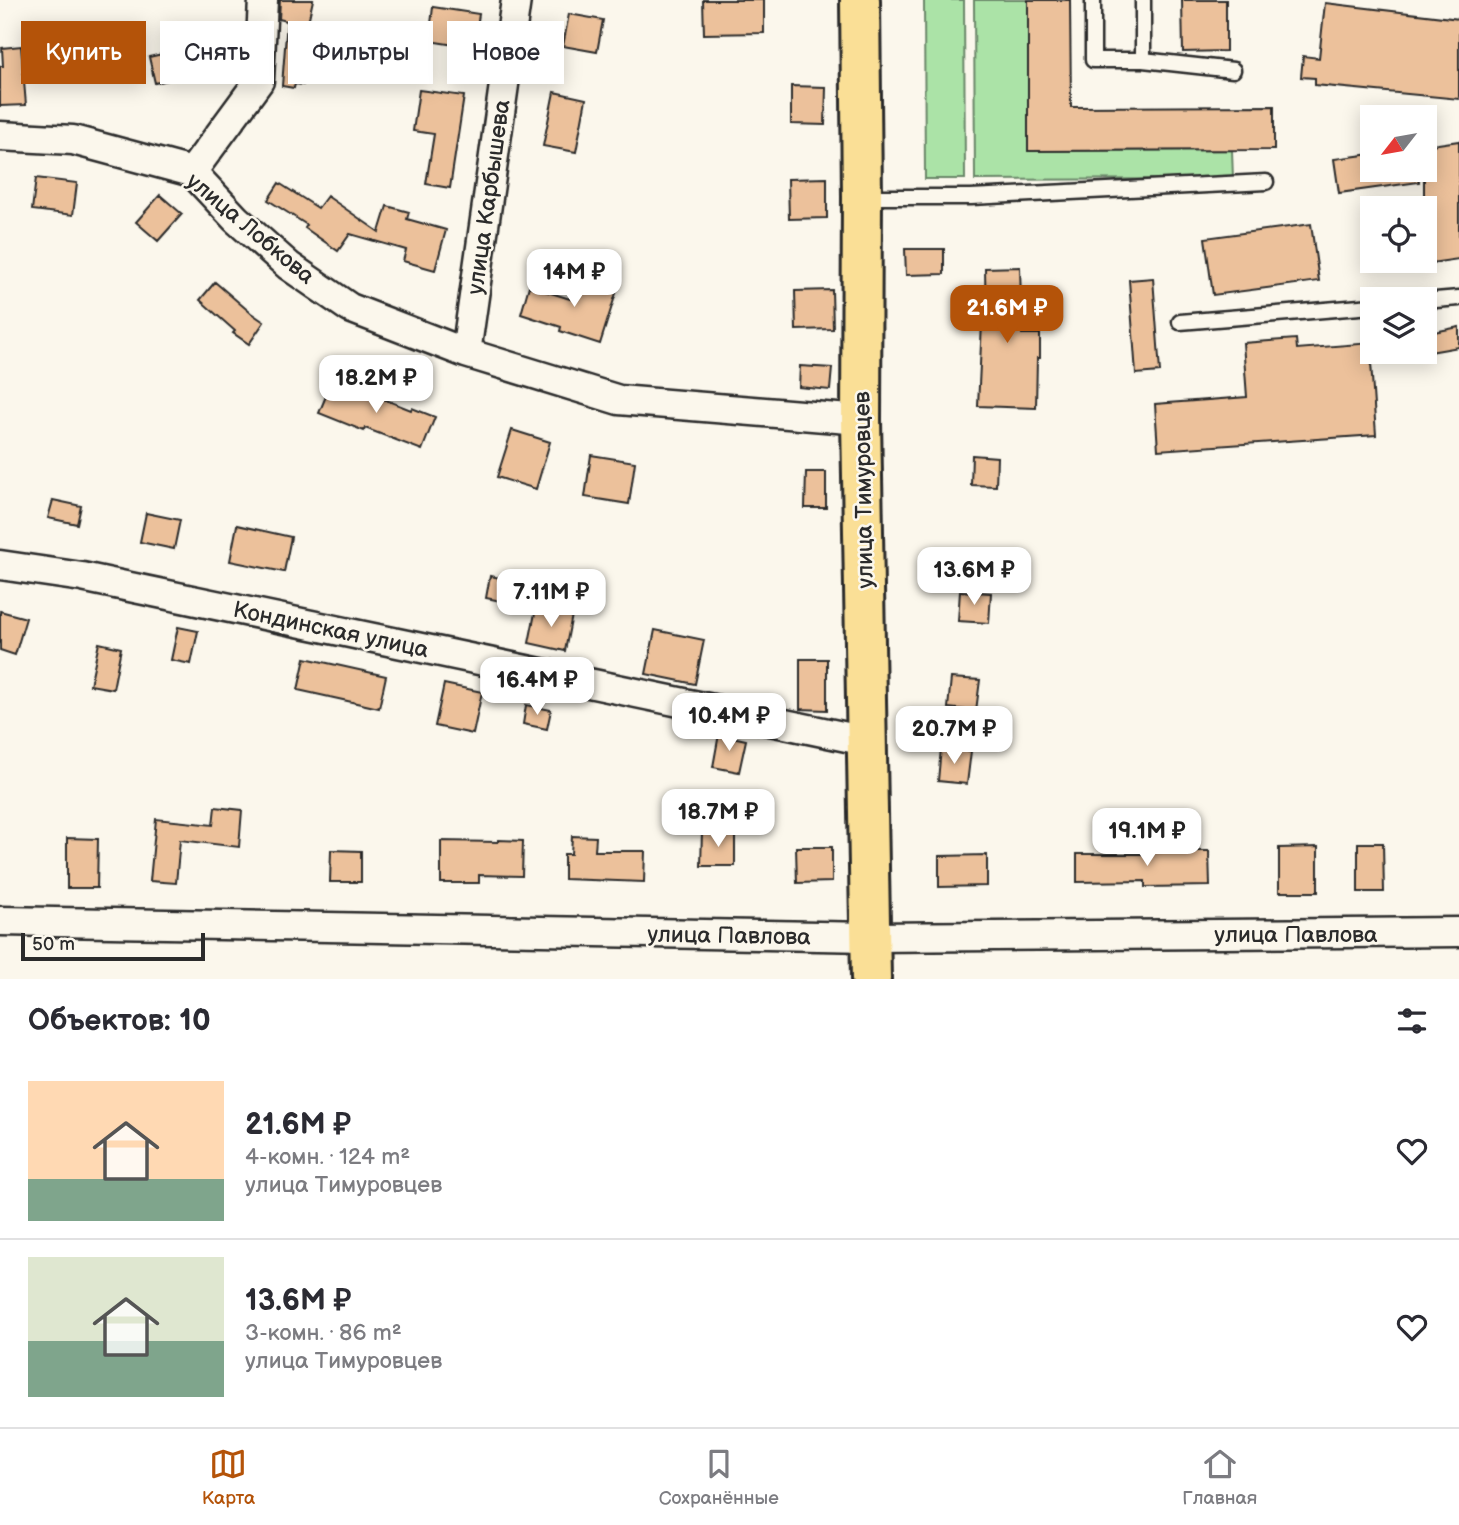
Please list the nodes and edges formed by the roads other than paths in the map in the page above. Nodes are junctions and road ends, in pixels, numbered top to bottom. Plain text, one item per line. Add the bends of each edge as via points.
1 (263, 0) edge
2 (516, 0) edge
3 (860, 0) edge
4 (1093, 0) edge
5 (1143, 0) edge
6 (1143, 61) junction
7 (1233, 70) dead end
8 (0, 136) edge
9 (192, 173) junction
10 (1266, 182) dead end
11 (862, 197) junction
12 (1459, 298) edge
13 (1437, 300) edge
14 (1360, 307) edge
15 (1180, 321) dead end
16 (466, 353) junction
17 (861, 420) junction
18 (0, 565) edge
19 (866, 741) junction
20 (0, 921) edge
21 (1459, 932) edge
22 (870, 937) junction
23 (872, 979) edge

1 - 9 street via 259,80
2 - 16 street, улица Карбышева
3 - 11 main road, улица Тимуровцев
4 - 6 lane via 1093,60
5 - 6 lane
6 - 7 lane
8 - 9 street, улица Лобкова via 73,140
9 - 16 street, улица Лобкова via 289,266 350,308
10 - 11 lane via 971,197
11 - 17 main road, улица Тимуровцев
12 - 13 lane
14 - 15 lane
16 - 17 street, улица Лобкова via 619,400
17 - 19 main road, улица Тимуровцев
18 - 19 street, Кондинская улица via 82,577
19 - 22 main road, улица Тимуровцев
20 - 22 street, улица Павлова
21 - 22 street, улица Павлова
22 - 23 main road, улица Тимуровцев

